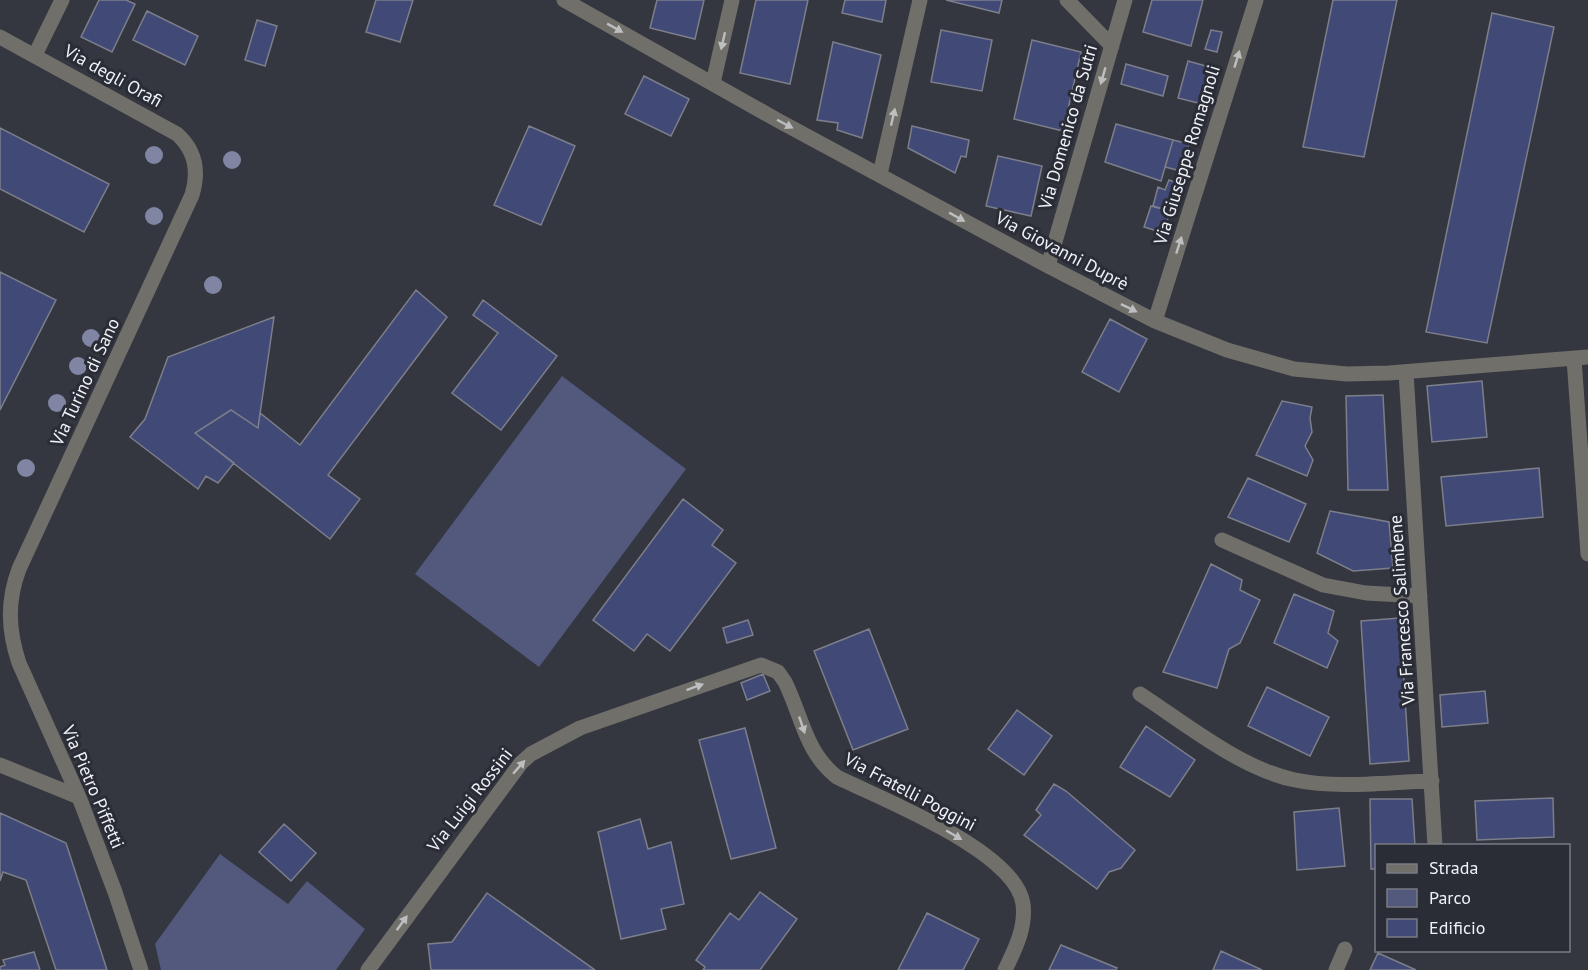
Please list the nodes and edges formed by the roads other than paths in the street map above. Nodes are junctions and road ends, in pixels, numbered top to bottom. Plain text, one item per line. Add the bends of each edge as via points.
1 (62, 0) edge
2 (564, 0) edge
3 (732, 0) edge
4 (920, 0) edge
5 (1067, 0) edge
6 (1125, 0) edge
7 (1256, 0) edge
8 (0, 37) edge
9 (1112, 46) junction
10 (35, 55) junction
11 (713, 83) junction
12 (196, 162) joint
13 (880, 174) junction
14 (1048, 266) junction
15 (1155, 321) junction
16 (1581, 358) edge
17 (1406, 372) junction
18 (1222, 540) dead end
19 (1588, 554) edge
20 (1420, 596) junction
21 (4, 618) edge
22 (778, 672) joint
23 (1140, 694) dead end
24 (0, 765) edge
25 (1432, 781) junction
26 (79, 797) junction
27 (1435, 844) edge
28 (1345, 949) dead end
29 (141, 970) edge
30 (368, 970) edge
31 (1005, 970) edge
32 (1336, 970) edge

1 - 10 street
2 -> 11 street, Via Giovanni Duprè
3 -> 11 street
13 -> 4 street
5 - 9 street
6 - 9 street, Via Domenico da Sutri
15 -> 7 street, Via Giuseppe Romagnoli
8 - 10 street, Via degli Orafi
9 -> 14 street, Via Domenico da Sutri
10 - 12 street, Via degli Orafi via 177,134
11 -> 13 street, Via Giovanni Duprè
12 - 21 street, Via Turino di Sano via 192,195 19,569
13 -> 14 street, Via Giovanni Duprè
14 -> 15 street, Via Giovanni Duprè
15 - 17 street, Via Giovanni Duprè via 1227,350 1294,369 1347,374
16 - 17 street, Via Giovanni Duprè
16 - 19 street
17 - 20 street, Via Francesco Salimbene
18 - 20 street via 1323,585 1366,593
20 - 25 street, Via Francesco Salimbene
21 - 26 street, Via Pietro Piffetti
30 -> 22 street, Via Luigi Rossini via 531,754 580,728 754,665
22 -> 31 street, Via Fratelli Poggini via 811,748 827,769 961,839 1003,869 1016,884 1023,904 1023,924
23 - 25 street via 1249,764 1281,777 1318,784
24 - 26 street
25 - 27 street, Via Francesco Salimbene
26 - 29 street, Via Pietro Piffetti
28 - 32 street

